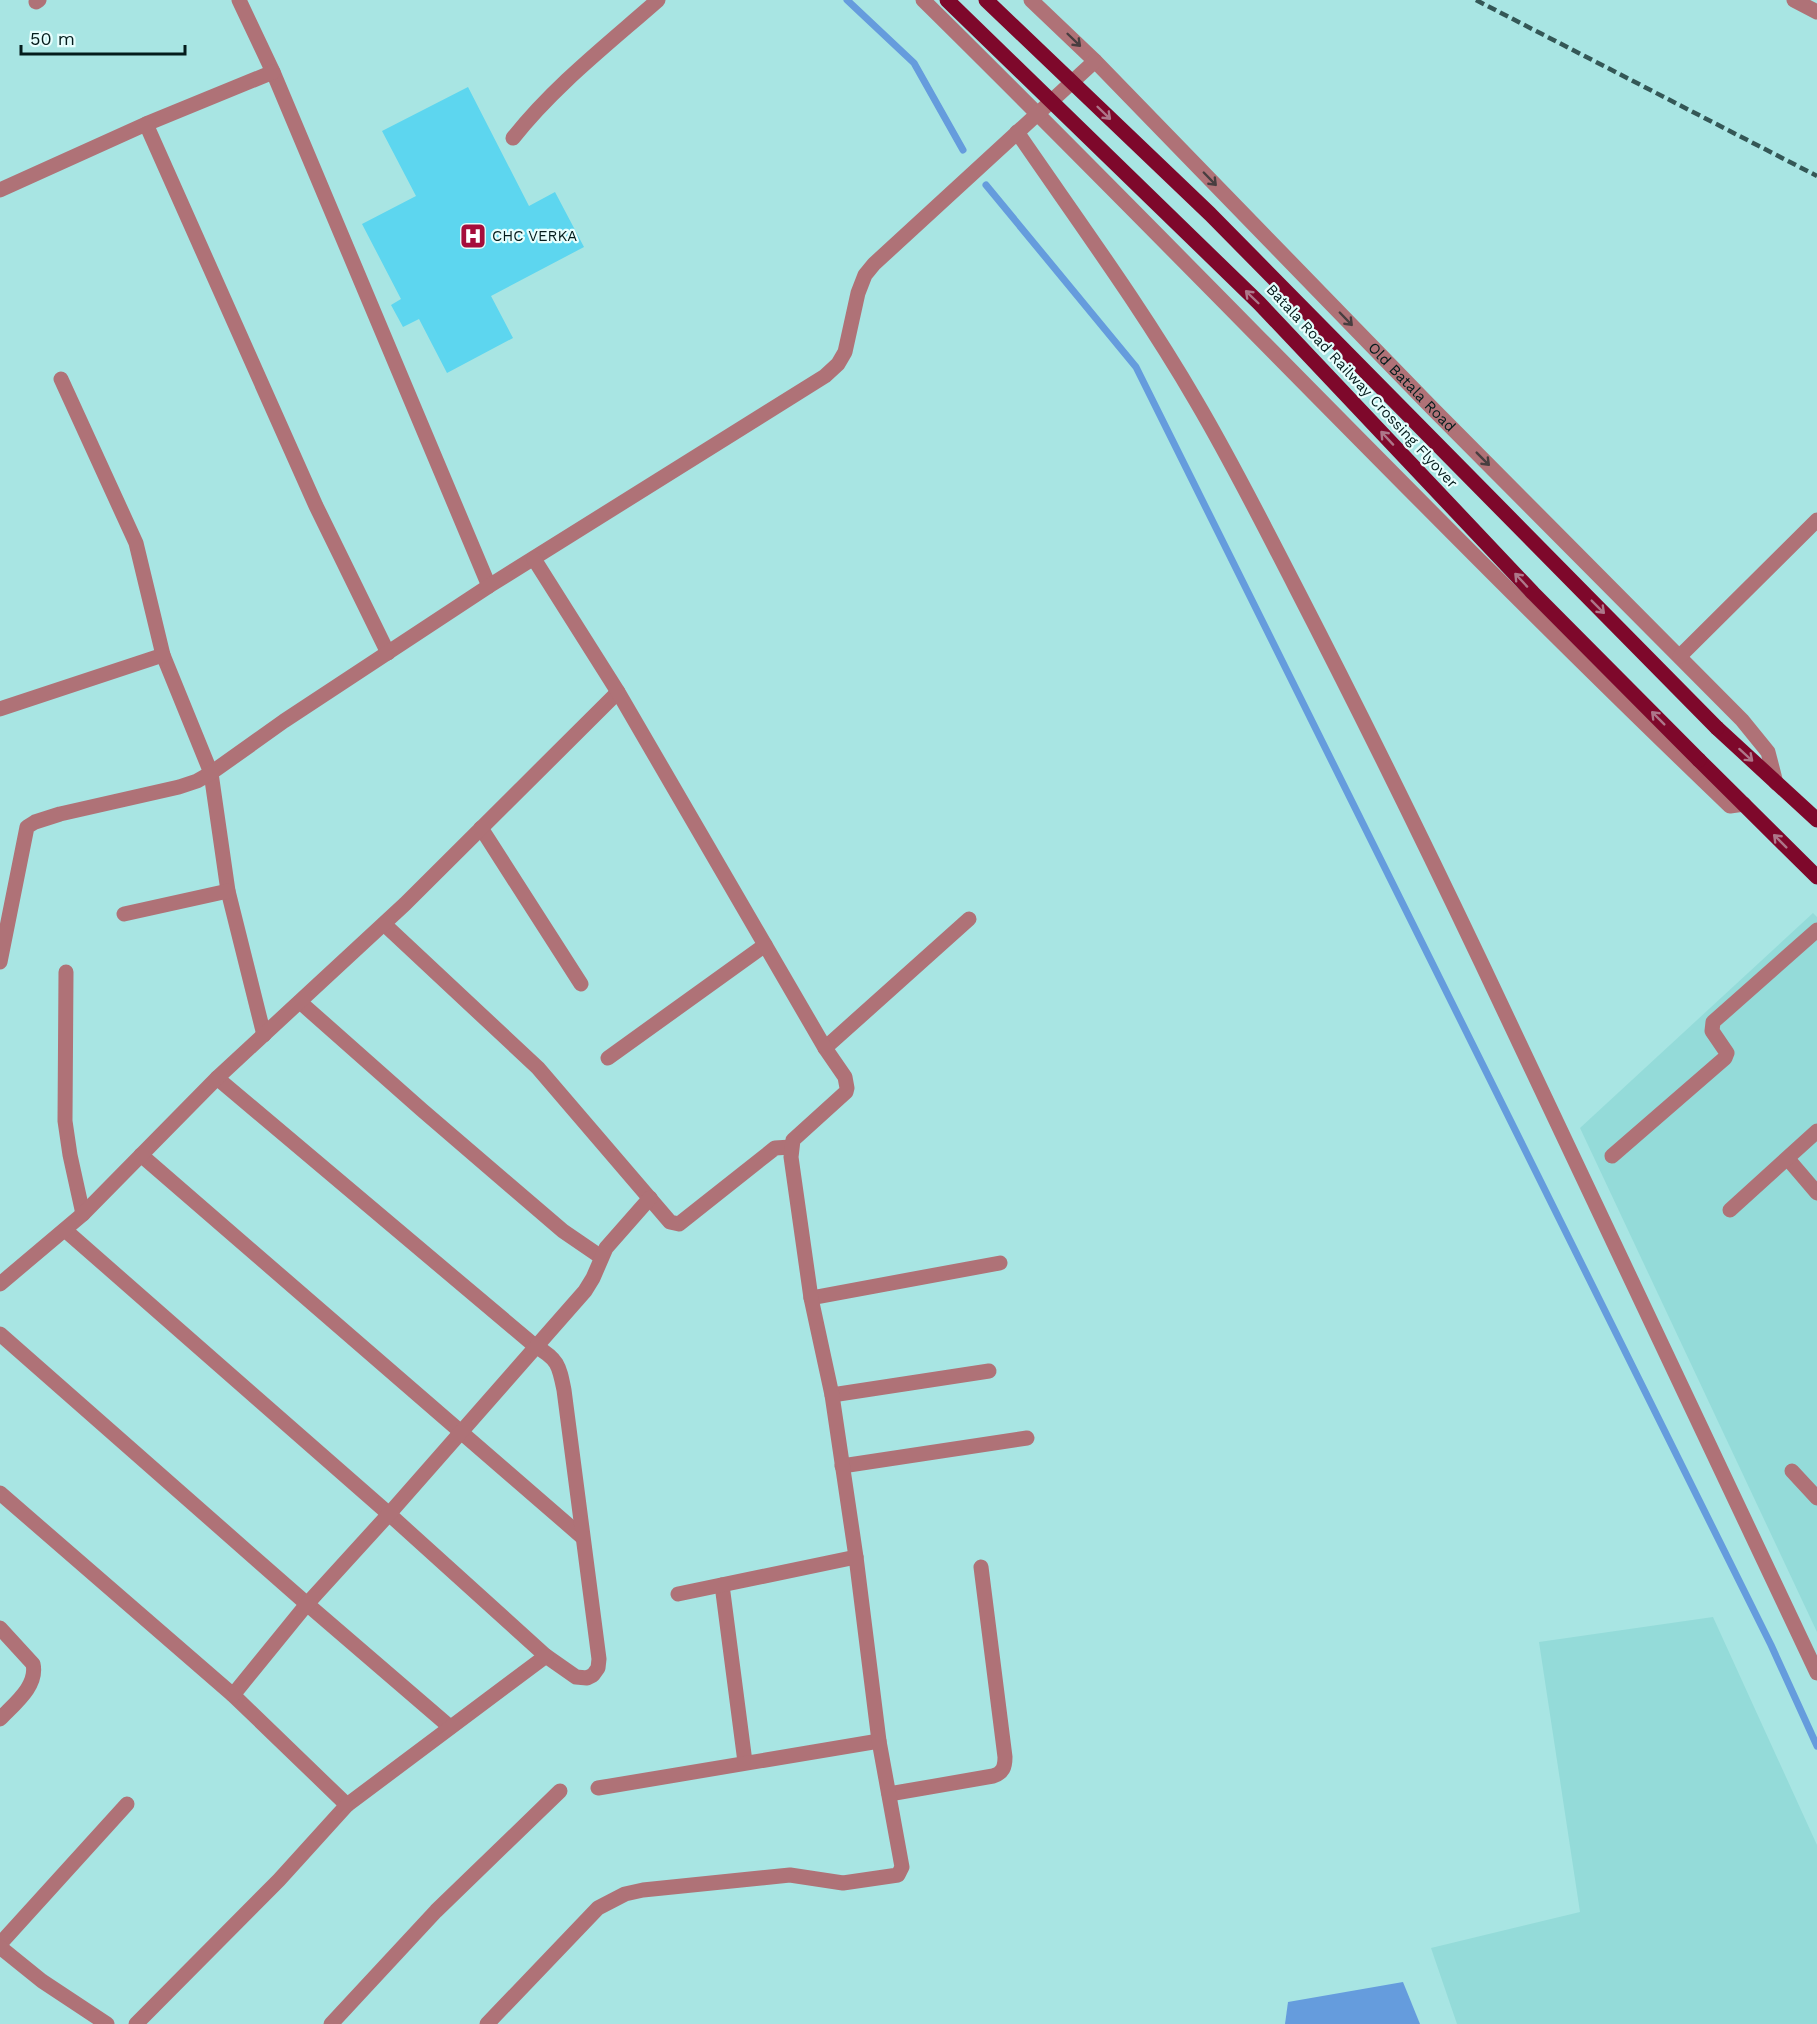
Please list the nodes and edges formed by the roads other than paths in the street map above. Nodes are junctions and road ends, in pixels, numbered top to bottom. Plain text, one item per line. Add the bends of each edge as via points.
1 (239, 0) edge
2 (658, 0) edge
3 (923, 0) edge
4 (947, 0) edge
5 (986, 0) edge
6 (1031, 0) edge
7 (1095, 61) junction
8 (273, 72) junction
9 (1038, 113) junction
10 (146, 124) junction
11 (1017, 132) junction
12 (513, 138) dead end
13 (0, 190) edge
14 (61, 379) dead end
15 (1817, 520) edge
16 (534, 560) junction
17 (489, 586) junction
18 (388, 653) junction
19 (164, 655) junction
20 (1680, 656) junction
21 (618, 692) junction
22 (0, 709) edge
23 (211, 773) junction
24 (1776, 783) junction
25 (1744, 804) junction
26 (1817, 820) edge
27 (481, 828) junction
28 (1817, 877) edge
29 (228, 891) junction
30 (123, 914) dead end
31 (969, 919) dead end
32 (384, 924) junction
33 (1817, 930) edge
34 (765, 945) junction
35 (0, 962) edge
36 (66, 972) dead end
37 (581, 984) dead end
38 (300, 1002) junction
39 (264, 1035) junction
40 (825, 1048) junction
41 (608, 1058) dead end
42 (217, 1078) junction
43 (1817, 1131) edge
44 (791, 1147) junction
45 (141, 1155) junction
46 (1612, 1156) dead end
47 (1788, 1159) junction
48 (1817, 1193) edge
49 (650, 1198) junction
50 (1730, 1210) dead end
51 (83, 1214) junction
52 (65, 1230) junction
53 (601, 1257) junction
54 (1000, 1263) dead end
55 (0, 1284) edge
56 (811, 1298) junction
57 (0, 1334) edge
58 (535, 1346) junction
59 (989, 1371) dead end
60 (832, 1395) junction
61 (461, 1432) junction
62 (1028, 1438) dead end
63 (842, 1466) junction
64 (1792, 1471) dead end
65 (0, 1493) edge
66 (1817, 1498) edge
67 (389, 1514) junction
68 (581, 1536) junction
69 (856, 1557) junction
70 (981, 1567) dead end
71 (722, 1585) junction
72 (678, 1594) dead end
73 (307, 1604) junction
74 (0, 1628) edge
75 (546, 1656) junction
76 (1817, 1673) edge
77 (233, 1695) junction
78 (0, 1719) edge
79 (450, 1726) junction
80 (879, 1741) junction
81 (745, 1762) junction
82 (598, 1788) dead end
83 (560, 1791) dead end
84 (889, 1794) junction
85 (127, 1804) dead end
86 (347, 1805) junction
87 (0, 1945) edge
88 (106, 2024) edge
89 (136, 2024) edge
90 (331, 2024) edge
91 (487, 2024) edge

1 - 8 street
2 - 12 street via 562,84
3 - 9 street
25 -> 4 main road, Batala Road Railway Crossing Flyover, bridge via 1533,593 1259,303
5 -> 24 main road, Batala Road Railway Crossing Flyover, bridge via 1210,214 1717,728
6 -> 7 street, Old Batala Road
7 - 9 street
7 -> 20 street, Old Batala Road
8 - 10 street
8 - 17 street
9 - 11 street
9 - 25 street via 1497,579 1730,806
10 - 13 street
10 - 18 street via 316,506
11 - 16 street via 865,275 845,352 825,376
11 - 76 street via 1195,398 1254,504 1388,766
14 - 19 street via 136,543
15 - 20 street
16 - 17 street
16 - 21 street
17 - 18 street
18 - 23 street
19 - 22 street
19 - 23 street
20 - 24 street, Old Batala Road via 1768,753
21 - 27 street
21 - 34 street
23 - 29 street
23 - 35 street via 179,787 52,816 27,827
24 - 26 main road, Batala Road Railway Crossing Flyover
28 -> 25 main road, Batala Road Railway Crossing Flyover
27 - 32 street
27 - 37 street
29 - 30 street
29 - 39 street
31 - 40 street
32 - 38 street
32 - 49 street via 538,1068
33 - 46 street via 1713,1022 1712,1030 1725,1048 1725,1058
34 - 40 street
34 - 41 street
36 - 51 street via 65,1121
38 - 39 street
38 - 53 street via 563,1231
39 - 42 street
40 - 44 street via 845,1077 846,1092 798,1134
42 - 45 street
42 - 58 street
43 - 47 street
44 - 49 street via 775,1148 679,1224 670,1222
44 - 56 street
45 - 51 street
45 - 61 street
47 - 48 street
47 - 50 street
49 - 53 street
51 - 52 street
52 - 55 street
52 - 67 street
53 - 58 street via 585,1290
54 - 56 street
56 - 60 street
57 - 73 street
58 - 61 street
58 - 68 street via 559,1366
59 - 60 street
60 - 63 street
61 - 67 street
61 - 68 street
62 - 63 street
63 - 69 street
64 - 66 street
65 - 77 street
67 - 73 street
67 - 75 street
68 - 75 street via 598,1668 587,1678 576,1677
69 - 71 street
69 - 80 street
70 - 84 street via 1005,1757 1003,1769 993,1776
71 - 72 street
71 - 81 street
73 - 77 street
73 - 79 street
74 - 78 street via 33,1664 34,1676
75 - 79 street
77 - 86 street
79 - 86 street
80 - 81 street
80 - 84 street
81 - 82 street
83 - 90 street via 435,1911
84 - 91 street via 902,1867 898,1875 843,1883 790,1875 625,1894 598,1908
85 - 87 street
86 - 89 street via 279,1880
87 - 88 street via 42,1981

